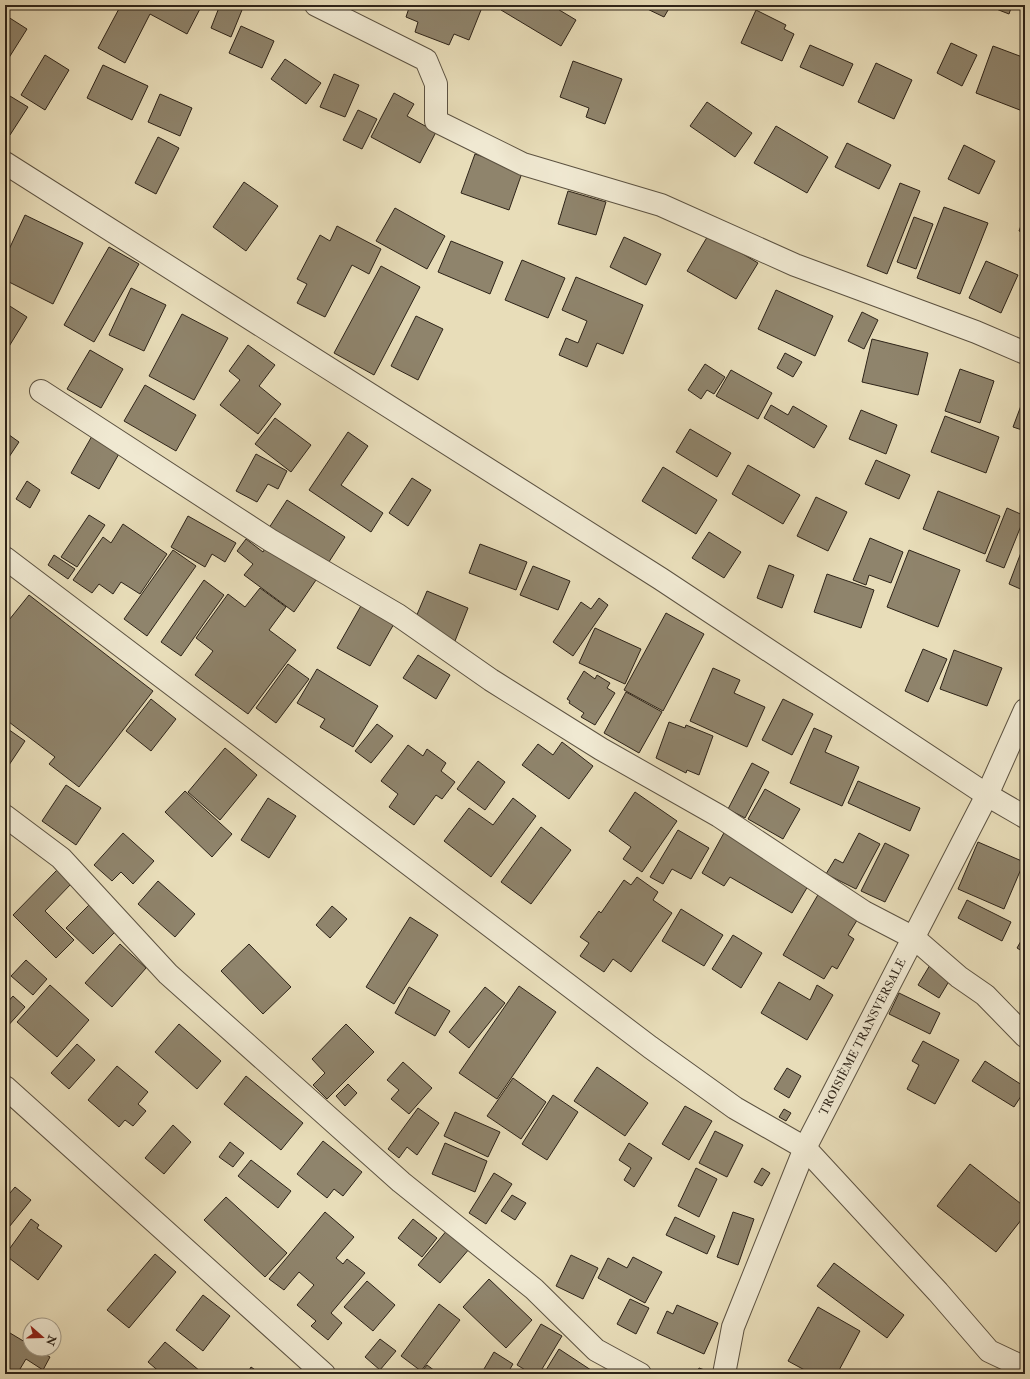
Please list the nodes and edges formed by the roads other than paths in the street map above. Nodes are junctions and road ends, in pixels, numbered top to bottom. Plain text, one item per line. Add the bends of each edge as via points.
1 (316, 5) edge
2 (5, 163) edge
3 (1025, 353) edge
4 (41, 391) dead end
5 (5, 558) edge
6 (1025, 710) edge
7 (987, 795) junction
8 (5, 816) edge
9 (1025, 817) edge
10 (914, 938) junction
11 (1025, 1036) edge
12 (5, 1086) edge
13 (805, 1148) junction
14 (1025, 1368) edge
15 (324, 1374) edge
16 (640, 1374) edge
17 (724, 1374) edge

1 - 3 street via 426,60 436,84 436,121 523,164 661,205 795,265 976,332
2 - 7 street via 661,579
4 - 10 street via 270,540 398,615 491,680 601,749 719,816 864,912
5 - 13 street via 650,1047 735,1108
6 - 7 street, TROISIÈME TRANSVERSALE
7 - 9 street
7 - 10 street, TROISIÈME TRANSVERSALE
8 - 16 street via 61,858 168,974 400,1182 534,1289 596,1350
10 - 11 street via 959,977 985,995
10 - 13 street, TROISIÈME TRANSVERSALE
12 - 15 street
13 - 14 street via 989,1351
13 - 17 street, TROISIÈME TRANSVERSALE via 734,1328

